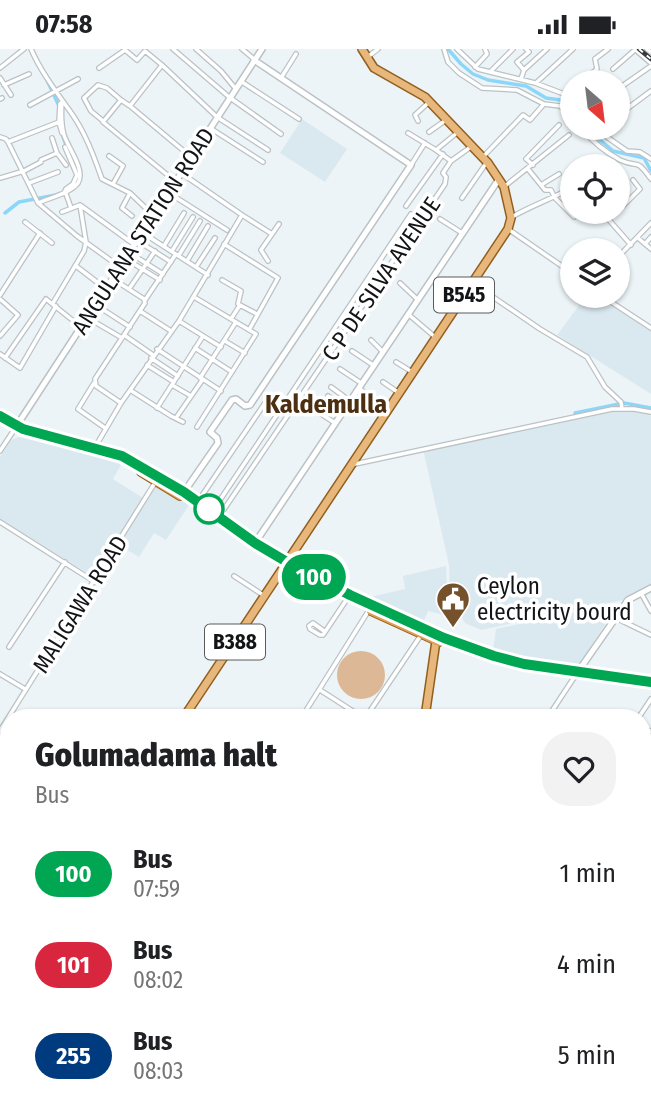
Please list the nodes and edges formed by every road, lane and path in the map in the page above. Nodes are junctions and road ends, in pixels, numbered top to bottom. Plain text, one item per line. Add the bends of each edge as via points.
1 (24, 49) edge
2 (31, 49) edge
3 (173, 49) edge
4 (196, 49) edge
5 (242, 49) edge
6 (262, 49) edge
7 (362, 49) edge
8 (378, 49) edge
9 (444, 49) edge
10 (457, 49) edge
11 (485, 49) edge
12 (513, 49) edge
13 (526, 49) edge
14 (547, 49) edge
15 (573, 49) edge
16 (608, 49) edge
17 (636, 49) edge
18 (144, 50) edge
19 (296, 54) dead end
20 (366, 58) junction
21 (254, 60) junction
22 (651, 64) edge
23 (162, 65) junction
24 (475, 67) junction
25 (0, 68) edge
26 (99, 68) dead end
27 (613, 69) dead end
28 (524, 70) junction
29 (596, 70) edge
30 (489, 72) junction
31 (29, 73) dead end
32 (0, 78) edge
33 (281, 78) junction
34 (78, 79) dead end
35 (521, 79) junction
36 (630, 80) edge
37 (240, 81) junction
38 (536, 83) junction
39 (4, 85) junction
40 (235, 88) junction
41 (651, 91) edge
42 (54, 92) junction
43 (560, 92) edge
44 (10, 95) dead end
45 (229, 97) junction
46 (121, 100) junction
47 (430, 101) junction
48 (544, 104) junction
49 (30, 105) dead end
50 (60, 105) junction
51 (130, 106) junction
52 (560, 106) edge
53 (630, 107) edge
54 (217, 117) junction
55 (299, 119) dead end
56 (446, 120) junction
57 (103, 121) junction
58 (418, 121) dead end
59 (59, 122) junction
60 (559, 125) dead end
61 (210, 128) junction
62 (429, 132) dead end
63 (458, 132) junction
64 (408, 133) dead end
65 (281, 134) dead end
66 (0, 138) edge
67 (52, 138) dead end
68 (563, 140) edge
69 (591, 140) edge
70 (611, 140) edge
71 (8, 142) junction
72 (64, 143) junction
73 (426, 143) junction
74 (55, 146) junction
75 (472, 146) junction
76 (268, 150) dead end
77 (436, 150) junction
78 (57, 153) junction
79 (443, 154) junction
80 (109, 156) dead end
81 (191, 157) junction
82 (651, 159) edge
83 (484, 160) junction
84 (451, 161) junction
85 (263, 162) dead end
86 (66, 165) dead end
87 (411, 165) junction
88 (533, 165) junction
89 (528, 169) junction
90 (24, 171) junction
91 (58, 173) dead end
92 (181, 173) junction
93 (559, 174) dead end
94 (0, 178) edge
95 (651, 179) edge
96 (633, 180) dead end
97 (176, 182) junction
98 (29, 183) junction
99 (502, 183) junction
100 (113, 184) junction
101 (541, 185) junction
102 (65, 191) junction
103 (130, 193) junction
104 (169, 193) junction
105 (560, 195) edge
106 (53, 196) junction
107 (463, 198) dead end
108 (555, 198) junction
109 (630, 199) edge
110 (36, 200) junction
111 (560, 203) edge
112 (80, 205) junction
113 (406, 206) dead end
114 (71, 208) junction
115 (62, 212) dead end
116 (184, 213) dead end
117 (411, 213) dead end
118 (242, 215) junction
119 (132, 216) dead end
120 (154, 216) junction
121 (193, 217) dead end
122 (511, 218) junction
123 (440, 219) dead end
124 (201, 221) dead end
125 (24, 222) dead end
126 (651, 223) edge
127 (279, 224) dead end
128 (613, 224) edge
129 (208, 226) dead end
130 (508, 229) junction
131 (227, 230) dead end
132 (40, 233) junction
133 (143, 233) junction
134 (461, 233) junction
135 (272, 234) junction
136 (651, 237) edge
137 (215, 238) dead end
138 (638, 238) junction
139 (86, 242) junction
140 (52, 243) dead end
141 (136, 243) junction
142 (224, 244) junction
143 (645, 244) junction
144 (631, 245) joint
145 (164, 246) junction
146 (651, 249) edge
147 (155, 251) junction
148 (172, 251) junction
149 (130, 253) junction
150 (177, 255) junction
151 (126, 259) junction
152 (187, 261) junction
153 (268, 261) dead end
154 (172, 262) junction
155 (146, 264) junction
156 (560, 266) edge
157 (76, 267) junction
158 (120, 267) junction
159 (196, 267) junction
160 (143, 270) junction
161 (163, 274) junction
162 (208, 275) junction
163 (113, 279) junction
164 (160, 280) junction
165 (222, 281) dead end
166 (472, 282) junction
167 (400, 283) dead end
168 (106, 289) junction
169 (129, 289) junction
170 (0, 297) edge
171 (194, 297) junction
172 (417, 299) junction
173 (145, 300) junction
174 (54, 305) junction
175 (96, 305) junction
176 (240, 305) junction
177 (620, 308) edge
178 (140, 311) junction
179 (257, 314) junction
180 (408, 314) junction
181 (88, 318) junction
182 (179, 321) junction
183 (234, 321) junction
184 (81, 327) junction
185 (130, 327) junction
186 (651, 328) edge
187 (249, 330) junction
188 (171, 331) junction
189 (203, 336) junction
190 (0, 337) edge
191 (123, 337) junction
192 (435, 338) junction
193 (371, 340) dead end
194 (225, 341) junction
195 (221, 347) junction
196 (195, 348) junction
197 (157, 349) junction
198 (352, 351) dead end
199 (383, 352) junction
200 (245, 353) junction
201 (0, 354) edge
202 (152, 356) junction
203 (5, 358) junction
204 (213, 360) junction
205 (396, 362) dead end
206 (147, 365) junction
207 (373, 366) junction
208 (184, 367) junction
209 (340, 369) dead end
210 (232, 372) junction
211 (412, 372) junction
212 (178, 376) junction
213 (201, 378) junction
214 (383, 382) dead end
215 (173, 384) junction
216 (95, 385) junction
217 (360, 386) junction
218 (331, 387) dead end
219 (130, 390) junction
220 (221, 391) junction
221 (399, 393) junction
222 (191, 396) junction
223 (328, 396) dead end
224 (267, 400) dead end
225 (350, 401) junction
226 (121, 403) junction
227 (621, 405) junction
228 (157, 408) junction
229 (345, 408) junction
230 (315, 410) dead end
231 (387, 411) junction
232 (651, 412) edge
233 (0, 416) edge
234 (175, 419) junction
235 (183, 422) dead end
236 (0, 423) edge
237 (335, 423) junction
238 (197, 427) dead end
239 (15, 428) junction
240 (105, 428) junction
241 (94, 449) junction
242 (0, 451) edge
243 (353, 464) junction
244 (157, 479) junction
245 (184, 492) junction
246 (198, 501) junction
247 (215, 516) junction
248 (0, 522) edge
249 (255, 543) junction
250 (65, 562) junction
251 (286, 563) junction
252 (234, 576) dead end
253 (95, 581) junction
254 (651, 588) edge
255 (641, 593) junction
256 (265, 596) junction
257 (346, 599) junction
258 (369, 610) junction
259 (651, 611) edge
260 (614, 617) junction
261 (324, 631) dead end
262 (422, 632) junction
263 (651, 635) edge
264 (440, 639) junction
265 (9, 647) dead end
266 (39, 665) dead end
267 (0, 674) edge
268 (576, 674) junction
269 (651, 684) edge
270 (319, 689) junction
271 (25, 690) junction
272 (13, 709) edge
273 (189, 709) edge
274 (307, 709) edge
275 (351, 709) edge
276 (369, 709) edge
277 (426, 709) edge
278 (553, 709) edge

1 - 25 street
2 - 42 street
3 - 45 street
4 - 40 street
5 - 21 street
6 - 21 street, ANGULANA STATION ROAD
7 - 20 main road, B545
8 - 20 street
9 - 48 street via 459,73 482,88 517,90
10 - 24 street
11 - 24 street via 487,54
12 - 30 street
13 - 28 street via 529,52 517,62
14 - 28 street
15 - 38 street
16 - 29 street via 595,59
17 - 22 street
17 - 27 street
18 - 23 street
18 - 26 street via 137,60 122,50
19 - 33 street
20 - 47 main road, B545 via 374,68
21 - 33 street
21 - 37 street, ANGULANA STATION ROAD
22 - 36 street
23 - 51 street
23 - 54 street
24 - 30 street
28 - 35 street
30 - 35 street
31 - 39 street
32 - 39 street
33 - 87 street
34 - 42 street
35 - 38 street
37 - 40 street, ANGULANA STATION ROAD
37 - 55 street
38 - 43 street
39 - 44 street
40 - 45 street, ANGULANA STATION ROAD
41 - 53 street
42 - 49 street
42 - 50 street
45 - 54 street, ANGULANA STATION ROAD
45 - 65 street
46 - 51 street
46 - 57 street
46 - 57 street via 98,85 84,98
47 - 56 main road, B545
47 - 58 street via 415,114
48 - 52 street
48 - 83 street via 530,120 523,115
50 - 59 street
50 - 100 street via 73,115 102,179
50 - 102 street via 64,135 80,178
51 - 81 street
54 - 61 street, ANGULANA STATION ROAD
54 - 76 street
56 - 62 street
56 - 63 main road, B545
57 - 97 street
59 - 71 street
59 - 72 street
60 - 88 street via 526,159
61 - 81 street, ANGULANA STATION ROAD
61 - 85 street
63 - 75 main road, B545
63 - 77 street
64 - 73 street
66 - 71 street
67 - 74 street
68 - 88 street
69 - 95 street via 624,162 643,166
70 - 82 street
71 - 90 street
72 - 74 street
72 - 106 street via 77,175 73,184
73 - 77 street
73 - 87 street
74 - 78 street
75 - 83 main road, B545
75 - 84 street
77 - 79 street
78 - 86 street
78 - 90 street
79 - 84 street
79 - 113 street
80 - 100 street via 123,166
81 - 92 street, ANGULANA STATION ROAD
83 - 99 main road, B545
83 - 107 street
84 - 247 street, C P DE SILVA AVENUE via 443,173 445,184 407,242
87 - 245 street via 250,405 232,400 210,432 218,443
88 - 89 street
89 - 99 street
89 - 101 street
90 - 94 street
90 - 98 street
91 - 98 street
92 - 97 street, ANGULANA STATION ROAD
92 - 118 street
93 - 101 street
96 - 109 street via 640,189
97 - 104 street, ANGULANA STATION ROAD
98 - 110 street
99 - 122 main road, B545
99 - 134 street
100 - 103 street
101 - 108 street
102 - 106 street
102 - 114 street
103 - 119 street via 122,209
103 - 120 street
104 - 120 street, ANGULANA STATION ROAD
104 - 131 street
105 - 108 street
106 - 110 street
108 - 111 street
108 - 122 street
110 - 139 street
112 - 114 street
112 - 139 street
112 - 141 street
114 - 115 street
116 - 145 street
117 - 247 street
118 - 135 street
118 - 142 street
120 - 133 street, ANGULANA STATION ROAD
121 - 148 street
122 - 130 main road, B545
123 - 134 street
124 - 150 street
125 - 132 street
126 - 138 street
127 - 135 street
128 - 144 street
129 - 152 street
130 - 156 street
130 - 166 main road, B545
132 - 140 street
132 - 170 street
133 - 141 street, ANGULANA STATION ROAD
133 - 145 street
134 - 172 street
135 - 153 street via 261,250
136 - 143 street
137 - 159 street
138 - 143 street
138 - 144 street
139 - 157 street
139 - 158 street
141 - 147 street
141 - 149 street, ANGULANA STATION ROAD
142 - 162 street
142 - 179 street via 278,278
143 - 146 street
145 - 148 street
147 - 154 street
147 - 155 street
148 - 150 street
149 - 151 street, ANGULANA STATION ROAD
149 - 155 street
150 - 152 street
150 - 154 street
151 - 158 street, ANGULANA STATION ROAD
151 - 160 street
152 - 159 street
154 - 161 street
155 - 160 street
155 - 161 street
157 - 168 street
157 - 174 street
158 - 163 street, ANGULANA STATION ROAD
159 - 162 street
160 - 164 street
160 - 169 street
161 - 164 street
162 - 171 street
163 - 168 street, ANGULANA STATION ROAD
163 - 169 street
164 - 173 street
165 - 176 street via 241,291
166 - 192 main road, B545
166 - 227 street via 587,357
167 - 172 street
168 - 175 street, ANGULANA STATION ROAD
169 - 173 street
170 - 190 street via 18,314
171 - 182 street
171 - 183 street
172 - 180 street
173 - 178 street
174 - 184 street
174 - 203 street via 45,300
174 - 203 street via 20,367
175 - 181 street, ANGULANA STATION ROAD
175 - 185 street
176 - 179 street
176 - 183 street
177 - 186 street
178 - 185 street
178 - 188 street
179 - 187 street
180 - 192 street
180 - 199 street
181 - 184 street, ANGULANA STATION ROAD
181 - 191 street
182 - 188 street
182 - 189 street
183 - 187 street
183 - 194 street
184 - 239 street, ANGULANA STATION ROAD
185 - 191 street
187 - 200 street via 256,334
188 - 197 street
189 - 195 street
189 - 196 street
191 - 202 street
191 - 216 street
192 - 211 main road, B545
193 - 199 street
194 - 195 street
194 - 200 street
195 - 204 street
196 - 204 street
196 - 208 street
197 - 202 street
197 - 208 street
198 - 207 street
199 - 207 street
200 - 210 street
201 - 203 street
202 - 206 street
202 - 212 street
204 - 210 street
204 - 213 street
205 - 211 street
206 - 215 street
206 - 219 street
207 - 217 street
208 - 212 street
208 - 213 street
209 - 217 street
210 - 220 street
211 - 221 main road, B545
212 - 215 street
213 - 220 street
213 - 222 street
214 - 221 street
215 - 222 street
215 - 228 street
216 - 226 street
216 - 240 street via 90,386 78,409
217 - 225 street
217 - 231 street
218 - 225 street
219 - 226 street
219 - 228 street
220 - 238 street
221 - 231 main road, B545
222 - 234 street
223 - 229 street
224 - 246 street
225 - 229 street
226 - 240 street
227 - 232 street
227 - 243 street
228 - 234 street
229 - 237 street
230 - 237 street
231 - 243 main road, B545
233 - 239 highway
234 - 235 street
236 - 239 highway
237 - 249 street
239 - 241 highway
239 - 242 street
240 - 241 street
241 - 244 highway via 122,456
243 - 251 main road, B545
244 - 245 highway
244 - 247 highway
244 - 253 street, MALIGAWA ROAD
245 - 246 highway
246 - 247 highway
247 - 249 highway
247 - 251 highway via 252,547
248 - 250 street
249 - 251 highway
250 - 253 street
250 - 265 street
251 - 256 main road, B388
251 - 257 highway
251 - 262 highway
252 - 256 street
253 - 266 street
253 - 271 street, MALIGAWA ROAD
254 - 255 street
255 - 259 street
255 - 260 street
256 - 273 main road, B388
257 - 258 highway
257 - 261 street
258 - 262 highway
258 - 270 street
260 - 263 street
260 - 268 street
262 - 264 highway
262 - 276 street
264 - 268 highway
264 - 277 main road
267 - 271 street
268 - 269 highway
268 - 278 street
270 - 274 street
270 - 275 street
271 - 272 street, MALIGAWA ROAD

